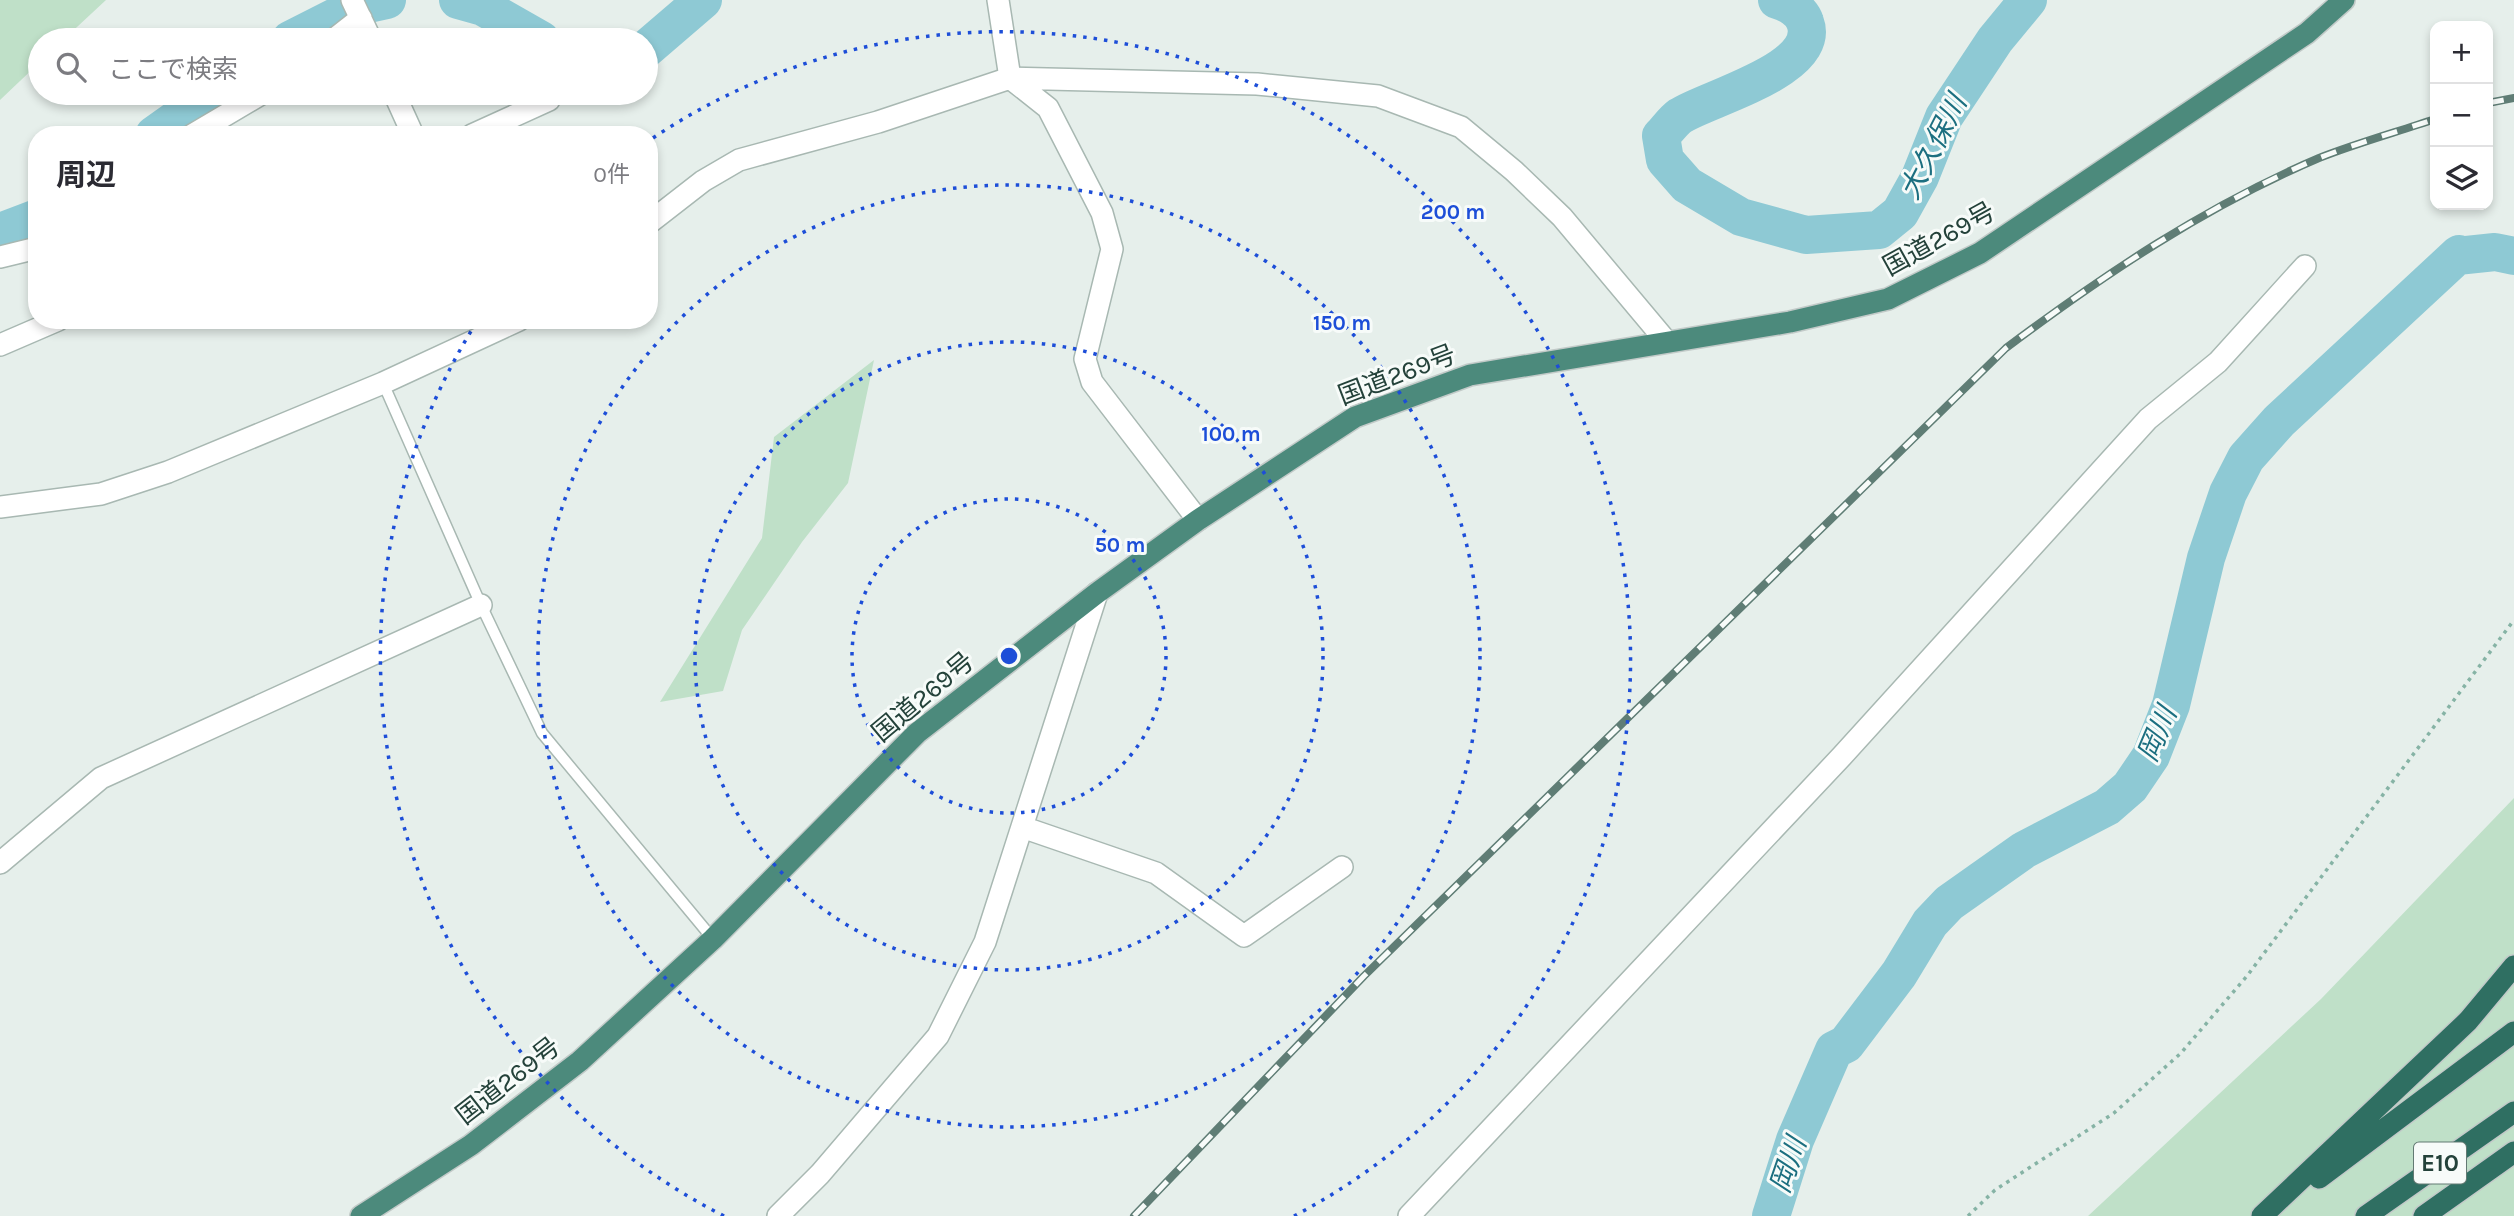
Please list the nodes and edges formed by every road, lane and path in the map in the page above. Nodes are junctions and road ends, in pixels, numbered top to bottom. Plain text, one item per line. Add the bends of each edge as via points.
1 (998, 0) edge
2 (2344, 0) edge
3 (356, 9) edge
4 (342, 28) edge
5 (365, 28) edge
6 (1010, 78) junction
7 (243, 105) edge
8 (399, 105) edge
9 (538, 105) edge
10 (207, 126) edge
11 (409, 126) edge
12 (492, 126) edge
13 (658, 216) edge
14 (28, 250) edge
15 (0, 257) edge
16 (2305, 266) dead end
17 (37, 329) edge
18 (497, 329) edge
19 (1666, 341) junction
20 (0, 345) edge
21 (383, 383) junction
22 (0, 507) edge
23 (1198, 520) junction
24 (1097, 593) junction
25 (481, 605) junction
26 (2514, 620) edge
27 (1022, 827) junction
28 (0, 863) edge
29 (1342, 867) dead end
30 (713, 939) junction
31 (2514, 966) edge
32 (2514, 1032) edge
33 (2514, 1112) edge
34 (2514, 1152) edge
35 (361, 1216) edge
36 (778, 1216) edge
37 (1409, 1216) edge
38 (1968, 1216) edge
39 (2262, 1216) edge
40 (2271, 1216) edge
41 (2366, 1216) edge
42 (2424, 1216) edge

1 - 6 street
2 - 19 highway, 国道269号 via 2307,33 1980,253 1888,299 1790,322
3 - 4 street
3 - 5 street
6 - 13 street via 878,122 738,160
6 - 19 street via 1257,84 1378,96 1461,127 1562,217
6 - 23 street via 1048,108 1102,213 1112,250 1085,359 1092,382
7 - 10 street
8 - 11 street
9 - 12 street
14 - 15 street
16 - 37 street via 2218,362 2148,419 1842,756
17 - 20 street
18 - 21 street
19 - 23 highway, 国道269号 via 1470,375 1355,416
21 - 22 street via 168,472 101,494
21 - 25 lane
23 - 24 highway, 国道269号
24 - 27 street
24 - 30 highway, 国道269号 via 917,733
25 - 28 street via 101,778
25 - 30 lane via 542,733
26 - 38 path via 2247,976 2181,1053 2114,1113 1994,1190
27 - 29 street via 1156,873 1244,936
27 - 36 street via 985,942 938,1036
30 - 35 highway, 国道269号 via 580,1061 471,1145
31 - 39 highway via 2468,1021
32 - 40 highway
33 - 41 highway, E10
34 - 42 highway, E10

